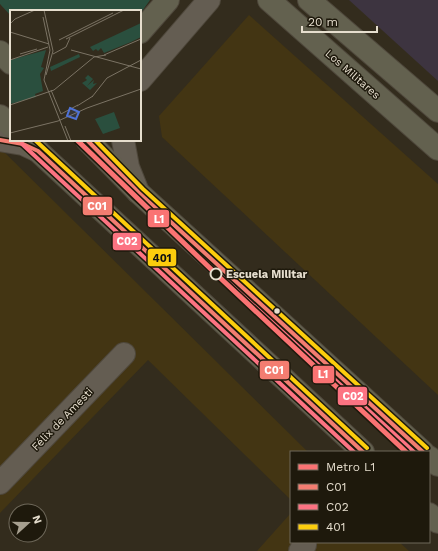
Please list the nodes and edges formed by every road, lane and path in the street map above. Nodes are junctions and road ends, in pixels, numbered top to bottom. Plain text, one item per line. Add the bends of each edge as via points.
1 (168, 0) edge
2 (209, 0) edge
3 (269, 0) edge
4 (309, 0) edge
5 (141, 31) edge
6 (141, 79) edge
7 (438, 111) edge
8 (0, 116) edge
9 (10, 125) edge
10 (0, 140) edge
11 (88, 141) edge
12 (123, 141) edge
13 (32, 146) edge
14 (438, 149) edge
15 (139, 193) junction
16 (124, 354) dead end
17 (362, 451) edge
18 (422, 451) edge
19 (430, 458) edge
20 (438, 465) edge
21 (0, 484) edge
22 (430, 515) edge
23 (438, 522) edge

1 - 5 main road
2 - 6 street
3 - 14 main road, Los Militares
4 - 7 main road
8 - 9 main road
10 - 13 street
11 - 15 main road
12 - 15 street via 128,167
13 - 17 main road
15 - 18 main road
16 - 21 street, Félix de Amesti
19 - 20 main road
22 - 23 main road

